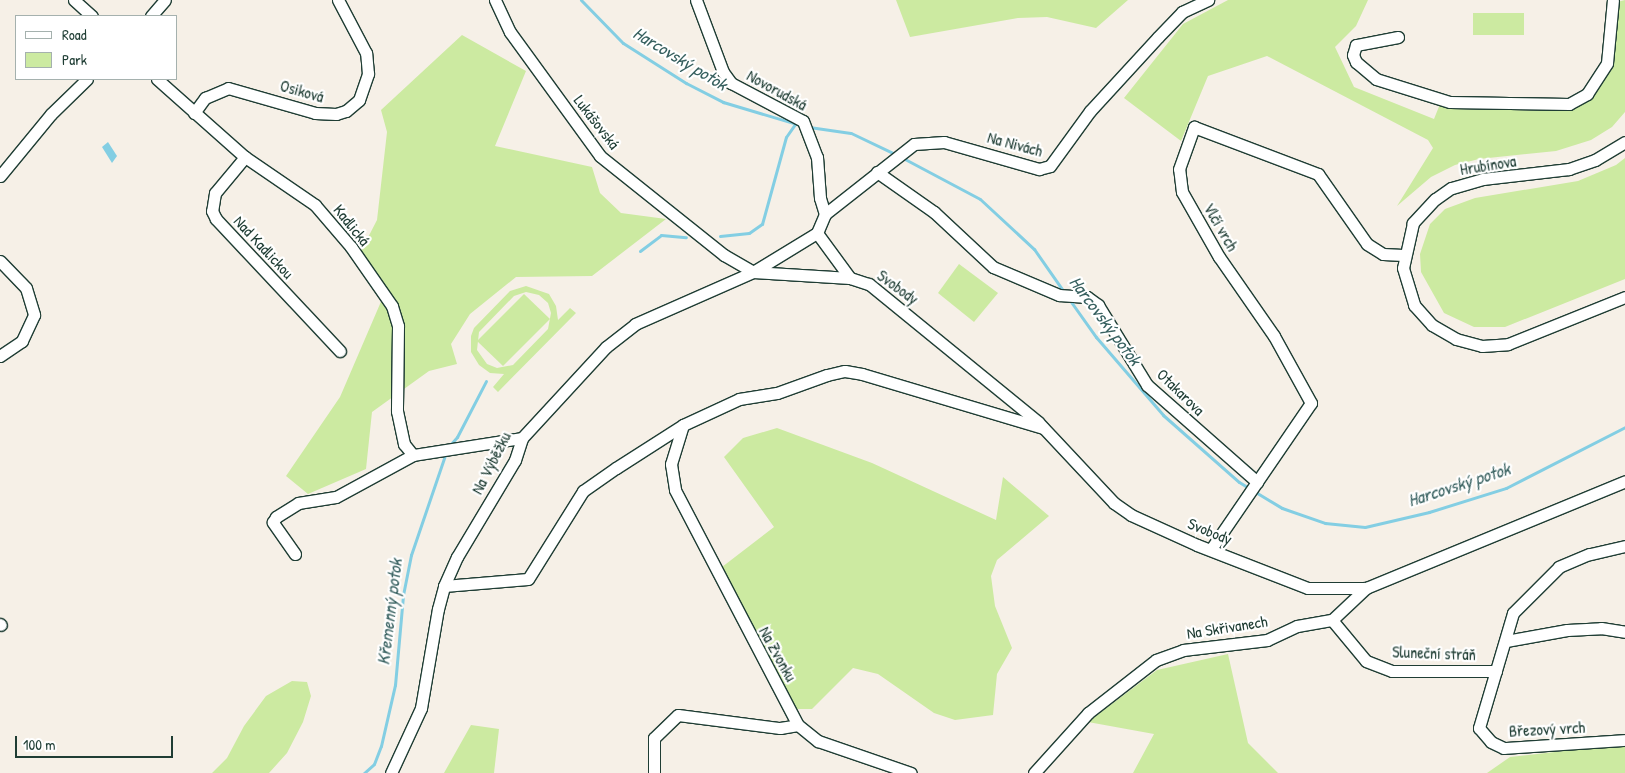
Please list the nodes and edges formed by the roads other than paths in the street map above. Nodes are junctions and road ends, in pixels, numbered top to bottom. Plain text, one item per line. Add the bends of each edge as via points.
1 (74, 0) edge
2 (84, 0) edge
3 (165, 0) edge
4 (338, 0) edge
5 (495, 0) edge
6 (696, 0) edge
7 (1208, 0) edge
8 (1613, 0) edge
9 (91, 15) edge
10 (92, 15) edge
11 (152, 15) edge
12 (1398, 37) dead end
13 (86, 80) edge
14 (158, 80) edge
15 (194, 113) junction
16 (1625, 142) edge
17 (245, 157) junction
18 (877, 172) junction
19 (0, 176) edge
20 (825, 214) junction
21 (817, 233) junction
22 (1403, 255) junction
23 (0, 261) edge
24 (753, 272) junction
25 (850, 278) junction
26 (1625, 297) edge
27 (340, 351) dead end
28 (0, 356) edge
29 (683, 425) junction
30 (1043, 428) junction
31 (522, 438) junction
32 (413, 455) junction
33 (1625, 481) edge
34 (1256, 484) junction
35 (1625, 546) edge
36 (1211, 550) junction
37 (295, 554) dead end
38 (444, 586) junction
39 (1366, 588) junction
40 (1332, 620) junction
41 (1625, 632) edge
42 (1506, 641) junction
43 (1496, 671) junction
44 (798, 725) junction
45 (1625, 740) edge
46 (391, 773) edge
47 (654, 773) edge
48 (911, 773) edge
49 (1034, 773) edge

1 - 9 street
2 - 10 street
3 - 11 street
4 - 15 street, Osiková via 366,53 368,74 359,100 346,111 315,113 228,88 205,98
5 - 24 street, Lukášovská via 510,32 600,156 724,255
6 - 20 street, Novorudská via 723,72 731,82 803,121 812,140
7 - 18 street, Na Nivách via 1182,12 1158,37 1090,111 1046,169 944,142 922,141
8 - 12 street via 1607,63 1587,94 1569,104 1450,102 1376,79 1356,62 1353,55 1356,45
13 - 19 street via 52,114
14 - 15 street, Kadlická
15 - 17 street, Kadlická
16 - 22 street, Hrubínova via 1602,157 1570,169 1483,179 1451,188 1435,199 1413,224
17 - 27 street, Nad Kadlickou via 215,193 212,212
17 - 32 street, Kadlická via 315,205 351,247 392,306 398,326 397,411 404,444
18 - 20 street, Na Nivách
18 - 34 street, Otakarova via 934,212 993,267 1059,295 1087,297 1098,305 1147,385
20 - 21 street
21 - 24 street
21 - 25 street, Svobody
22 - 26 street, Hrubínova via 1406,286 1420,314 1442,332 1469,344 1508,344
22 - 34 street, Vlčí vrch via 1383,254 1367,244 1318,174 1194,127 1179,169 1182,192 1219,257 1274,336 1311,403
23 - 28 street via 26,288 34,315 22,341
24 - 25 street, Svobody
24 - 31 street, Na Výběžku via 635,324 606,347
25 - 30 street, Svobody via 881,292
29 - 30 street via 739,399 777,392 845,371
29 - 38 street via 583,492 528,578
29 - 44 street, Na Zvonku via 671,464 675,490
30 - 36 street, Svobody via 1114,503 1131,515
31 - 32 street
31 - 38 street, Na Výběžku via 515,460
32 - 37 street via 336,497 298,503 276,517 274,528
33 - 39 street, Svobody
34 - 36 street, Vlčí vrch
35 - 42 street, Březový vrch via 1589,554 1559,566 1513,613
36 - 39 street, Svobody via 1308,588
38 - 46 street, Na Výběžku via 421,708
39 - 40 street
40 - 43 street, Sluneční stráň via 1366,661 1392,671
40 - 49 street, Na Skřivanech via 1297,626 1267,640 1184,650 1156,660 1088,713
41 - 42 street via 1601,628 1567,630
42 - 43 street, Březový vrch
43 - 45 street, Březový vrch via 1479,728 1491,742 1504,748 1522,749
44 - 47 street via 780,728 678,716 654,738
44 - 48 street via 818,741

